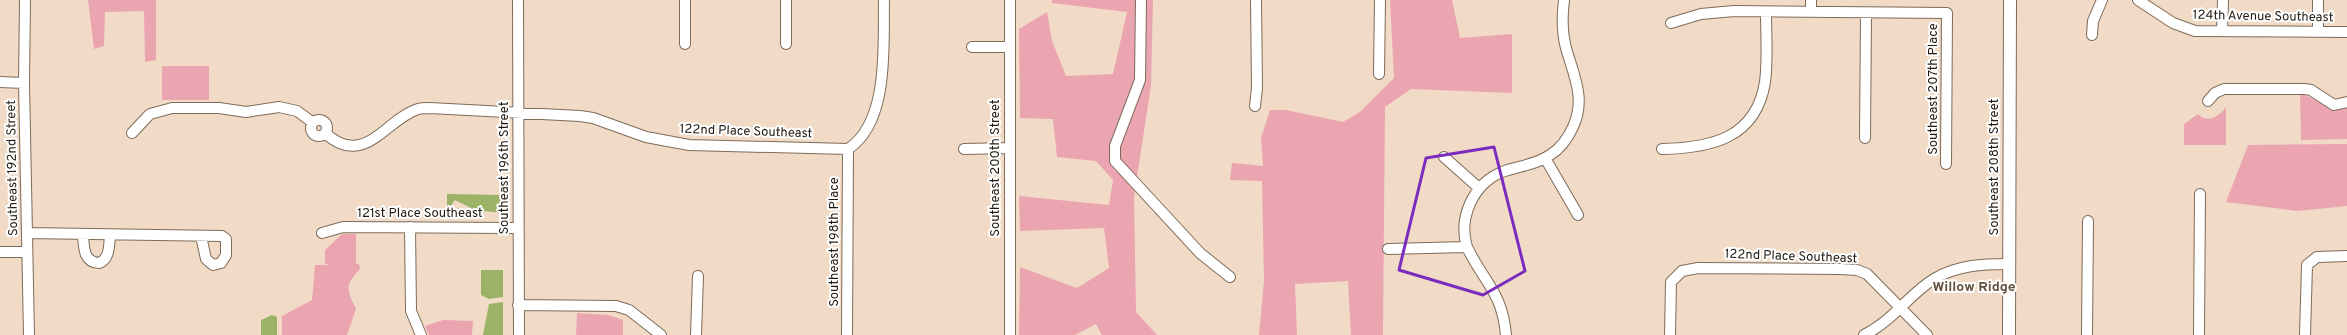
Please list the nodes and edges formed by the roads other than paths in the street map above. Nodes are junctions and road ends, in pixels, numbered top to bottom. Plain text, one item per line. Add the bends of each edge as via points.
1 (25, 0) edge
2 (518, 0) edge
3 (686, 0) edge
4 (786, 0) edge
5 (884, 0) edge
6 (1010, 0) edge
7 (1141, 0) edge
8 (1256, 0) edge
9 (1380, 0) edge
10 (1564, 0) edge
11 (1811, 0) edge
12 (2010, 0) edge
13 (2102, 0) edge
14 (2138, 0) edge
15 (2223, 0) edge
16 (2318, 0) edge
17 (1766, 12) junction
18 (1811, 12) junction
19 (1866, 14) junction
20 (1671, 24) dead end
21 (2222, 31) junction
22 (2318, 32) junction
23 (2347, 32) edge
24 (2092, 35) dead end
25 (685, 44) dead end
26 (786, 44) dead end
27 (972, 47) dead end
28 (1010, 47) junction
29 (1379, 74) dead end
30 (0, 82) edge
31 (24, 83) junction
32 (2208, 101) dead end
33 (2347, 102) edge
34 (1255, 106) dead end
35 (517, 111) junction
36 (132, 133) dead end
37 (1865, 138) dead end
38 (1009, 148) junction
39 (848, 149) junction
40 (964, 149) dead end
41 (1662, 149) dead end
42 (1444, 156) dead end
43 (1546, 158) junction
44 (1946, 164) dead end
45 (1479, 188) junction
46 (2200, 194) dead end
47 (1578, 215) dead end
48 (2088, 222) dead end
49 (410, 227) junction
50 (518, 228) junction
51 (27, 233) junction
52 (322, 233) dead end
53 (83, 234) junction
54 (110, 235) junction
55 (201, 236) dead end
56 (1467, 247) junction
57 (1388, 249) dead end
58 (0, 252) edge
59 (27, 252) junction
60 (2347, 256) edge
61 (2009, 264) junction
62 (698, 276) dead end
63 (1230, 277) dead end
64 (518, 305) junction
65 (1901, 309) junction
66 (29, 335) edge
67 (421, 335) edge
68 (518, 335) edge
69 (661, 335) edge
70 (696, 335) edge
71 (847, 335) edge
72 (1010, 335) edge
73 (1506, 335) edge
74 (1670, 335) edge
75 (1864, 335) edge
76 (1926, 335) edge
77 (2009, 335) edge
78 (2087, 335) edge
79 (2199, 335) edge
80 (2306, 335) edge

1 - 31 street, Southeast 192nd Street
2 - 35 street, Southeast 196th Street
3 - 25 street
4 - 26 street
5 - 39 street via 879,93 868,127
6 - 28 street, Southeast 200th Street
7 - 63 street via 1140,80 1115,146 1116,161 1200,253
8 - 34 street
9 - 29 street
10 - 43 street via 1563,30 1578,82 1580,107 1567,138
11 - 18 street
12 - 61 main road, Southeast 208th Street
13 - 24 street via 2093,20
14 - 21 street, 124th Avenue Southeast via 2173,23 2188,29
15 - 21 street
16 - 22 street
17 - 18 street
17 - 20 street via 1708,12
17 - 41 street via 1765,82 1755,110 1746,122 1735,132 1712,145 1690,149
18 - 19 street
19 - 37 street
19 - 44 street, Southeast 207th Place via 1947,13
21 - 22 street, 124th Avenue Southeast
22 - 23 street, 124th Avenue Southeast
27 - 28 street
28 - 38 street, Southeast 200th Street
30 - 31 street
31 - 51 street, Southeast 192nd Street
32 - 33 street via 2215,93 2224,89 2285,88 2311,90 2334,105
35 - 36 street, 122nd Place Southeast via 430,108 417,110 370,141 358,145 345,145 333,141 325,134 327,126 324,121 320,119 312,122 302,114 279,107 246,112 219,108 172,108 150,114
35 - 39 street, 122nd Place Southeast via 593,118 646,137 689,145
35 - 50 street, Southeast 196th Street
38 - 40 street
38 - 72 street, Southeast 200th Street
39 - 71 street, Southeast 198th Place
42 - 45 street
43 - 45 street via 1493,176
43 - 47 street
45 - 56 street via 1467,212 1464,229
46 - 79 street
48 - 78 street
49 - 50 street, 121st Place Southeast
49 - 52 street, 121st Place Southeast via 343,227
49 - 67 street via 411,311
50 - 64 street, Southeast 196th Street
51 - 53 street
51 - 59 street, Southeast 192nd Street
53 - 54 street
53 - 54 street via 86,256 91,261 99,263 107,255
54 - 55 street
56 - 57 street
56 - 73 street via 1497,295 1503,312
58 - 59 street
59 - 66 street, Southeast 192nd Street
60 - 80 street via 2323,256 2312,259 2306,270
61 - 65 street via 1975,265 1952,270 1933,279
61 - 77 main road, Southeast 208th Street
62 - 70 street
64 - 68 street, Southeast 196th Street
64 - 69 street via 616,306 629,310
65 - 74 street, 122nd Place Southeast via 1867,274 1849,269 1691,268 1682,271 1671,282
65 - 75 street via 1881,326
65 - 76 street, 122nd Place Southeast

